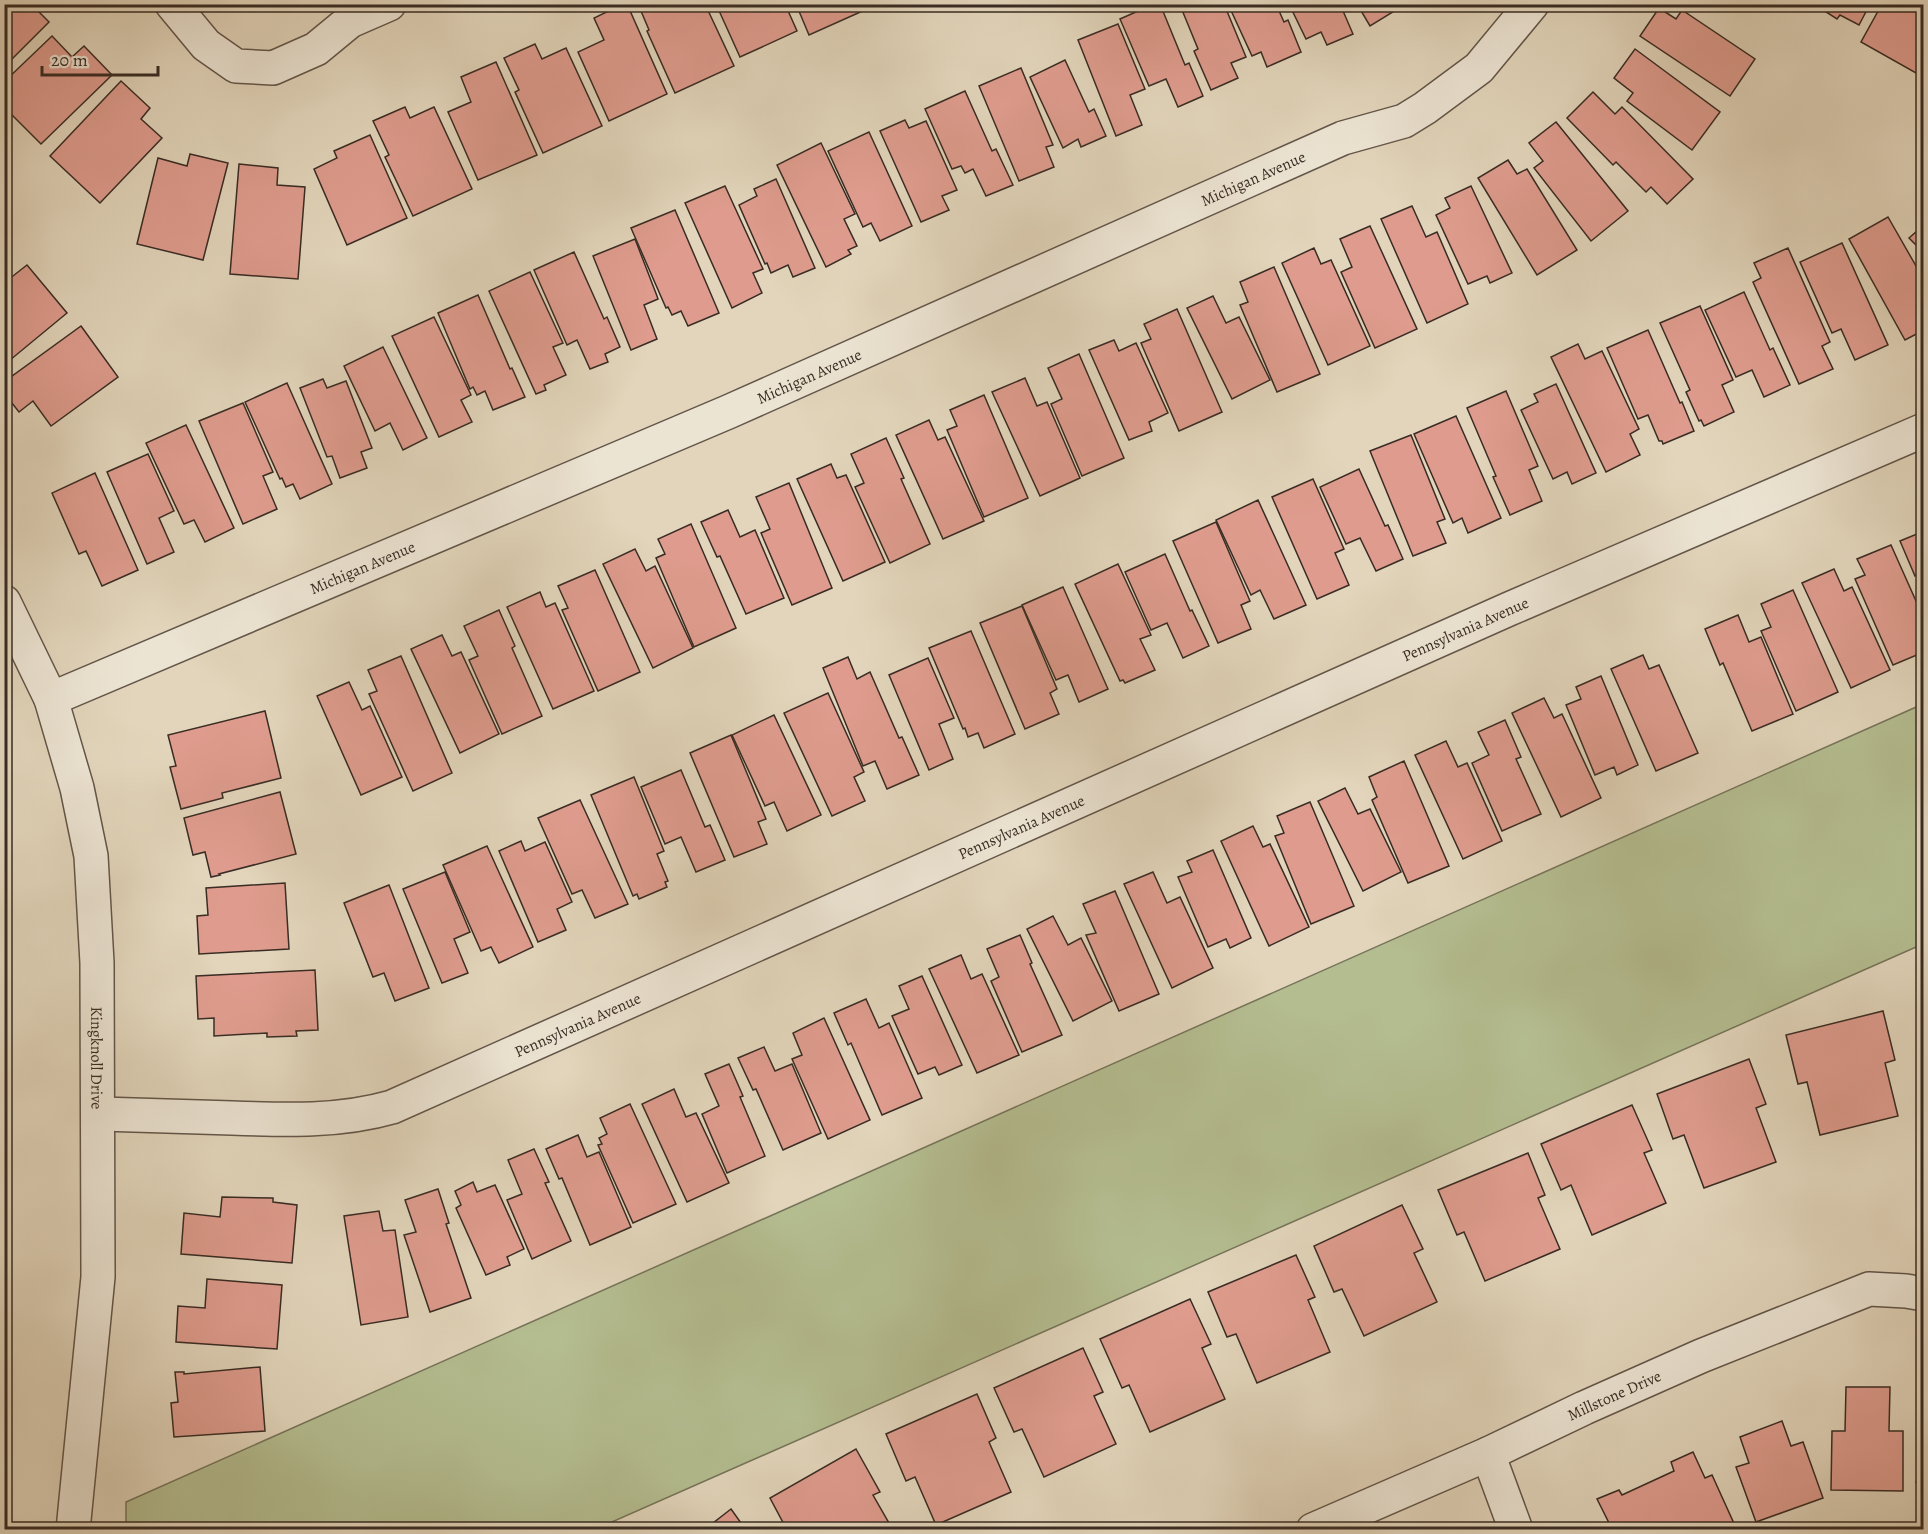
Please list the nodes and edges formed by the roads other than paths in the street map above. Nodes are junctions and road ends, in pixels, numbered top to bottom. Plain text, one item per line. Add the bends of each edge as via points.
1 (172, 4) edge
2 (389, 4) edge
3 (1532, 4) edge
4 (1923, 430) edge
5 (4, 602) edge
6 (51, 699) junction
7 (98, 1114) junction
8 (1923, 1294) edge
9 (1488, 1454) junction
10 (73, 1530) edge
11 (1313, 1530) edge
12 (1516, 1530) edge

1 - 2 street via 206,45 236,66 273,68 316,49 350,21
3 - 6 street, Michigan Avenue via 1479,68 1404,121 1343,138 728,412
4 - 7 street, Pennsylvania Avenue via 1509,609 392,1107 364,1115 306,1120
5 - 6 street, Kingknoll Drive
6 - 7 street, Kingknoll Drive via 91,856 98,963
7 - 10 street, Kingknoll Drive via 98,1277
8 - 9 street, Millstone Drive via 1869,1289 1701,1356
9 - 11 street, Millstone Drive
9 - 12 street

